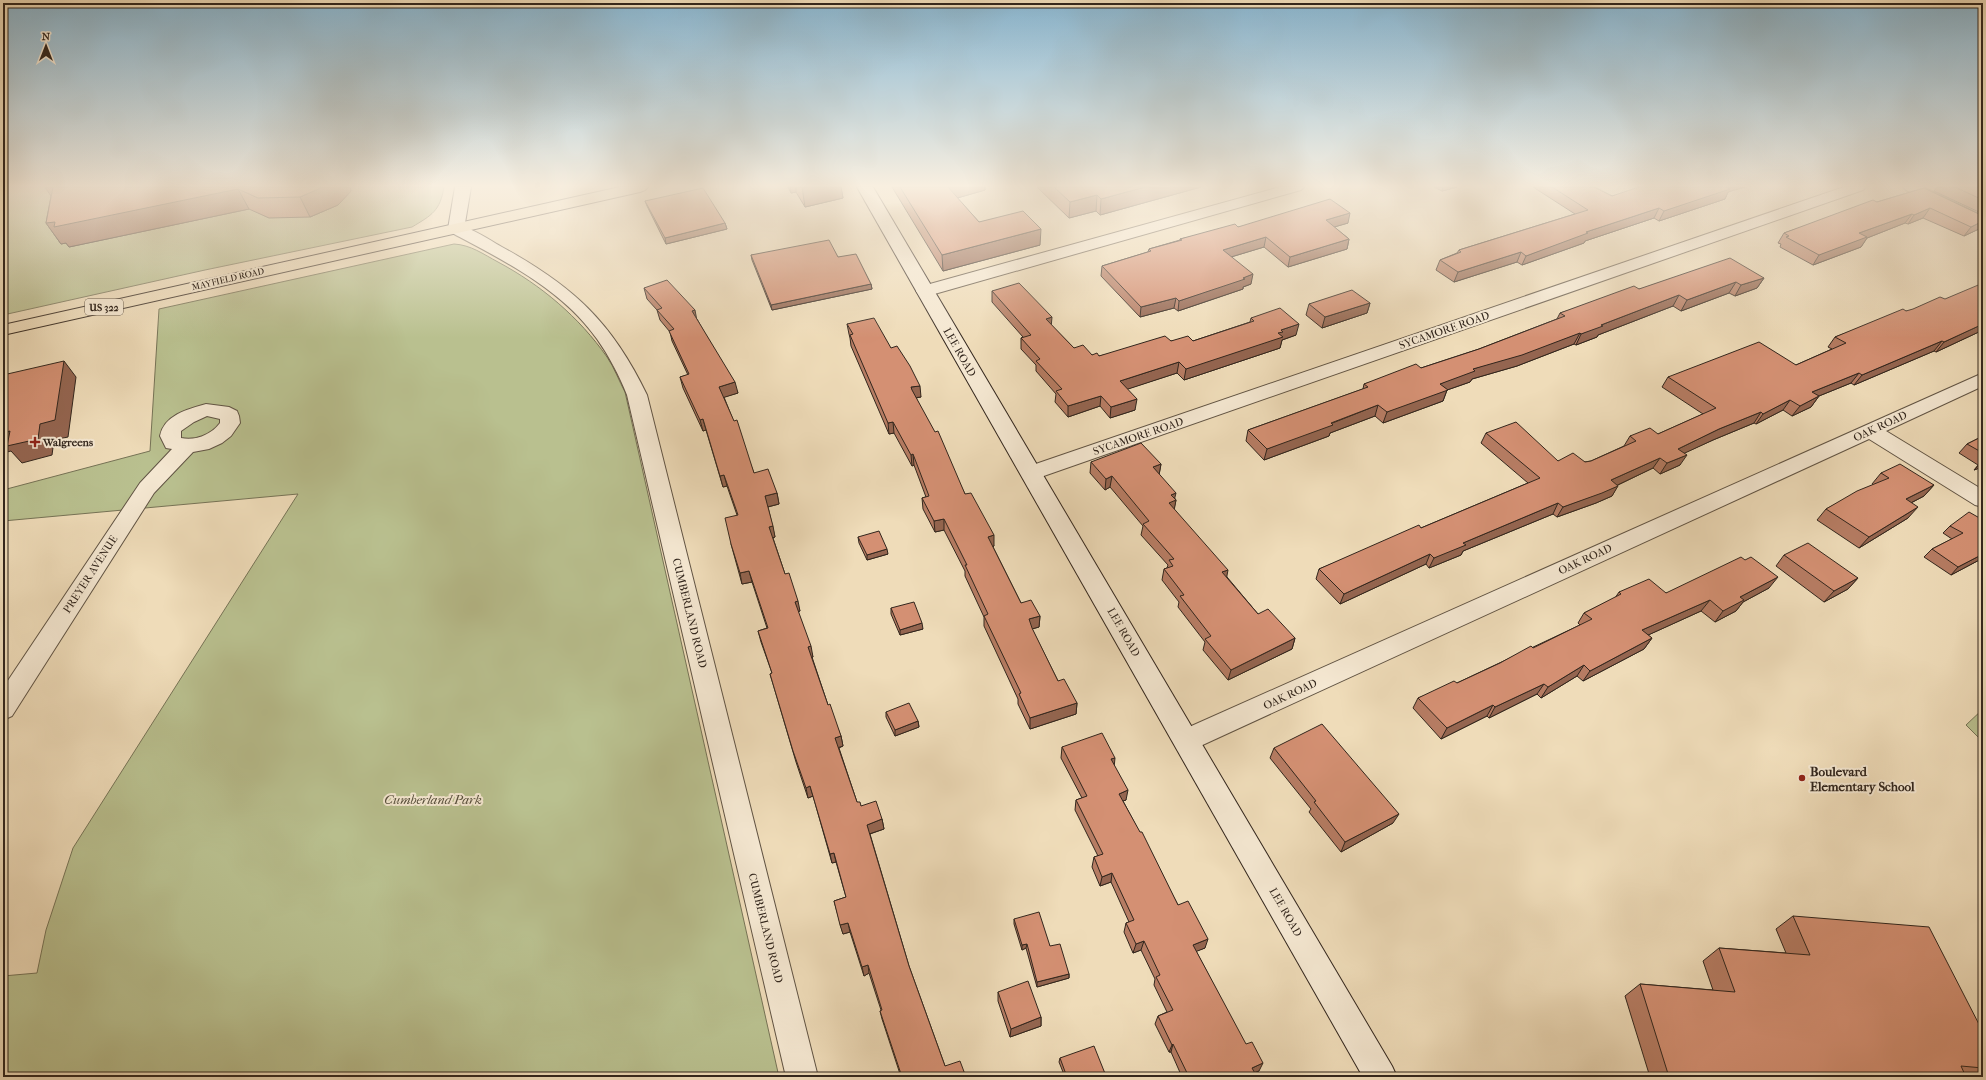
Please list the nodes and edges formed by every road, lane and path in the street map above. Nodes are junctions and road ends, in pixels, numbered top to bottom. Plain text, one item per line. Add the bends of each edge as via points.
1 (418, 237) edge
2 (471, 237) edge
3 (894, 237) edge
4 (1116, 237) edge
5 (1712, 237) edge
6 (925, 291) junction
7 (3, 330) edge
8 (1983, 378) edge
9 (1870, 430) junction
10 (187, 446) dead end
11 (1031, 473) junction
12 (1983, 500) edge
13 (3, 709) edge
14 (1188, 740) junction
15 (802, 1077) edge
16 (1381, 1077) edge

1 - 7 main road, MAYFIELD ROAD / US 322
2 - 15 street, CUMBERLAND ROAD via 531,270 576,304 618,356 637,395
3 - 6 street, LEE ROAD
4 - 6 street
5 - 11 street, SYCAMORE ROAD
6 - 11 street, LEE ROAD
8 - 9 street, OAK ROAD
9 - 12 street
9 - 14 street, OAK ROAD
10 - 13 street, PREYER AVENUE via 147,488
11 - 14 street, LEE ROAD
14 - 16 street, LEE ROAD

